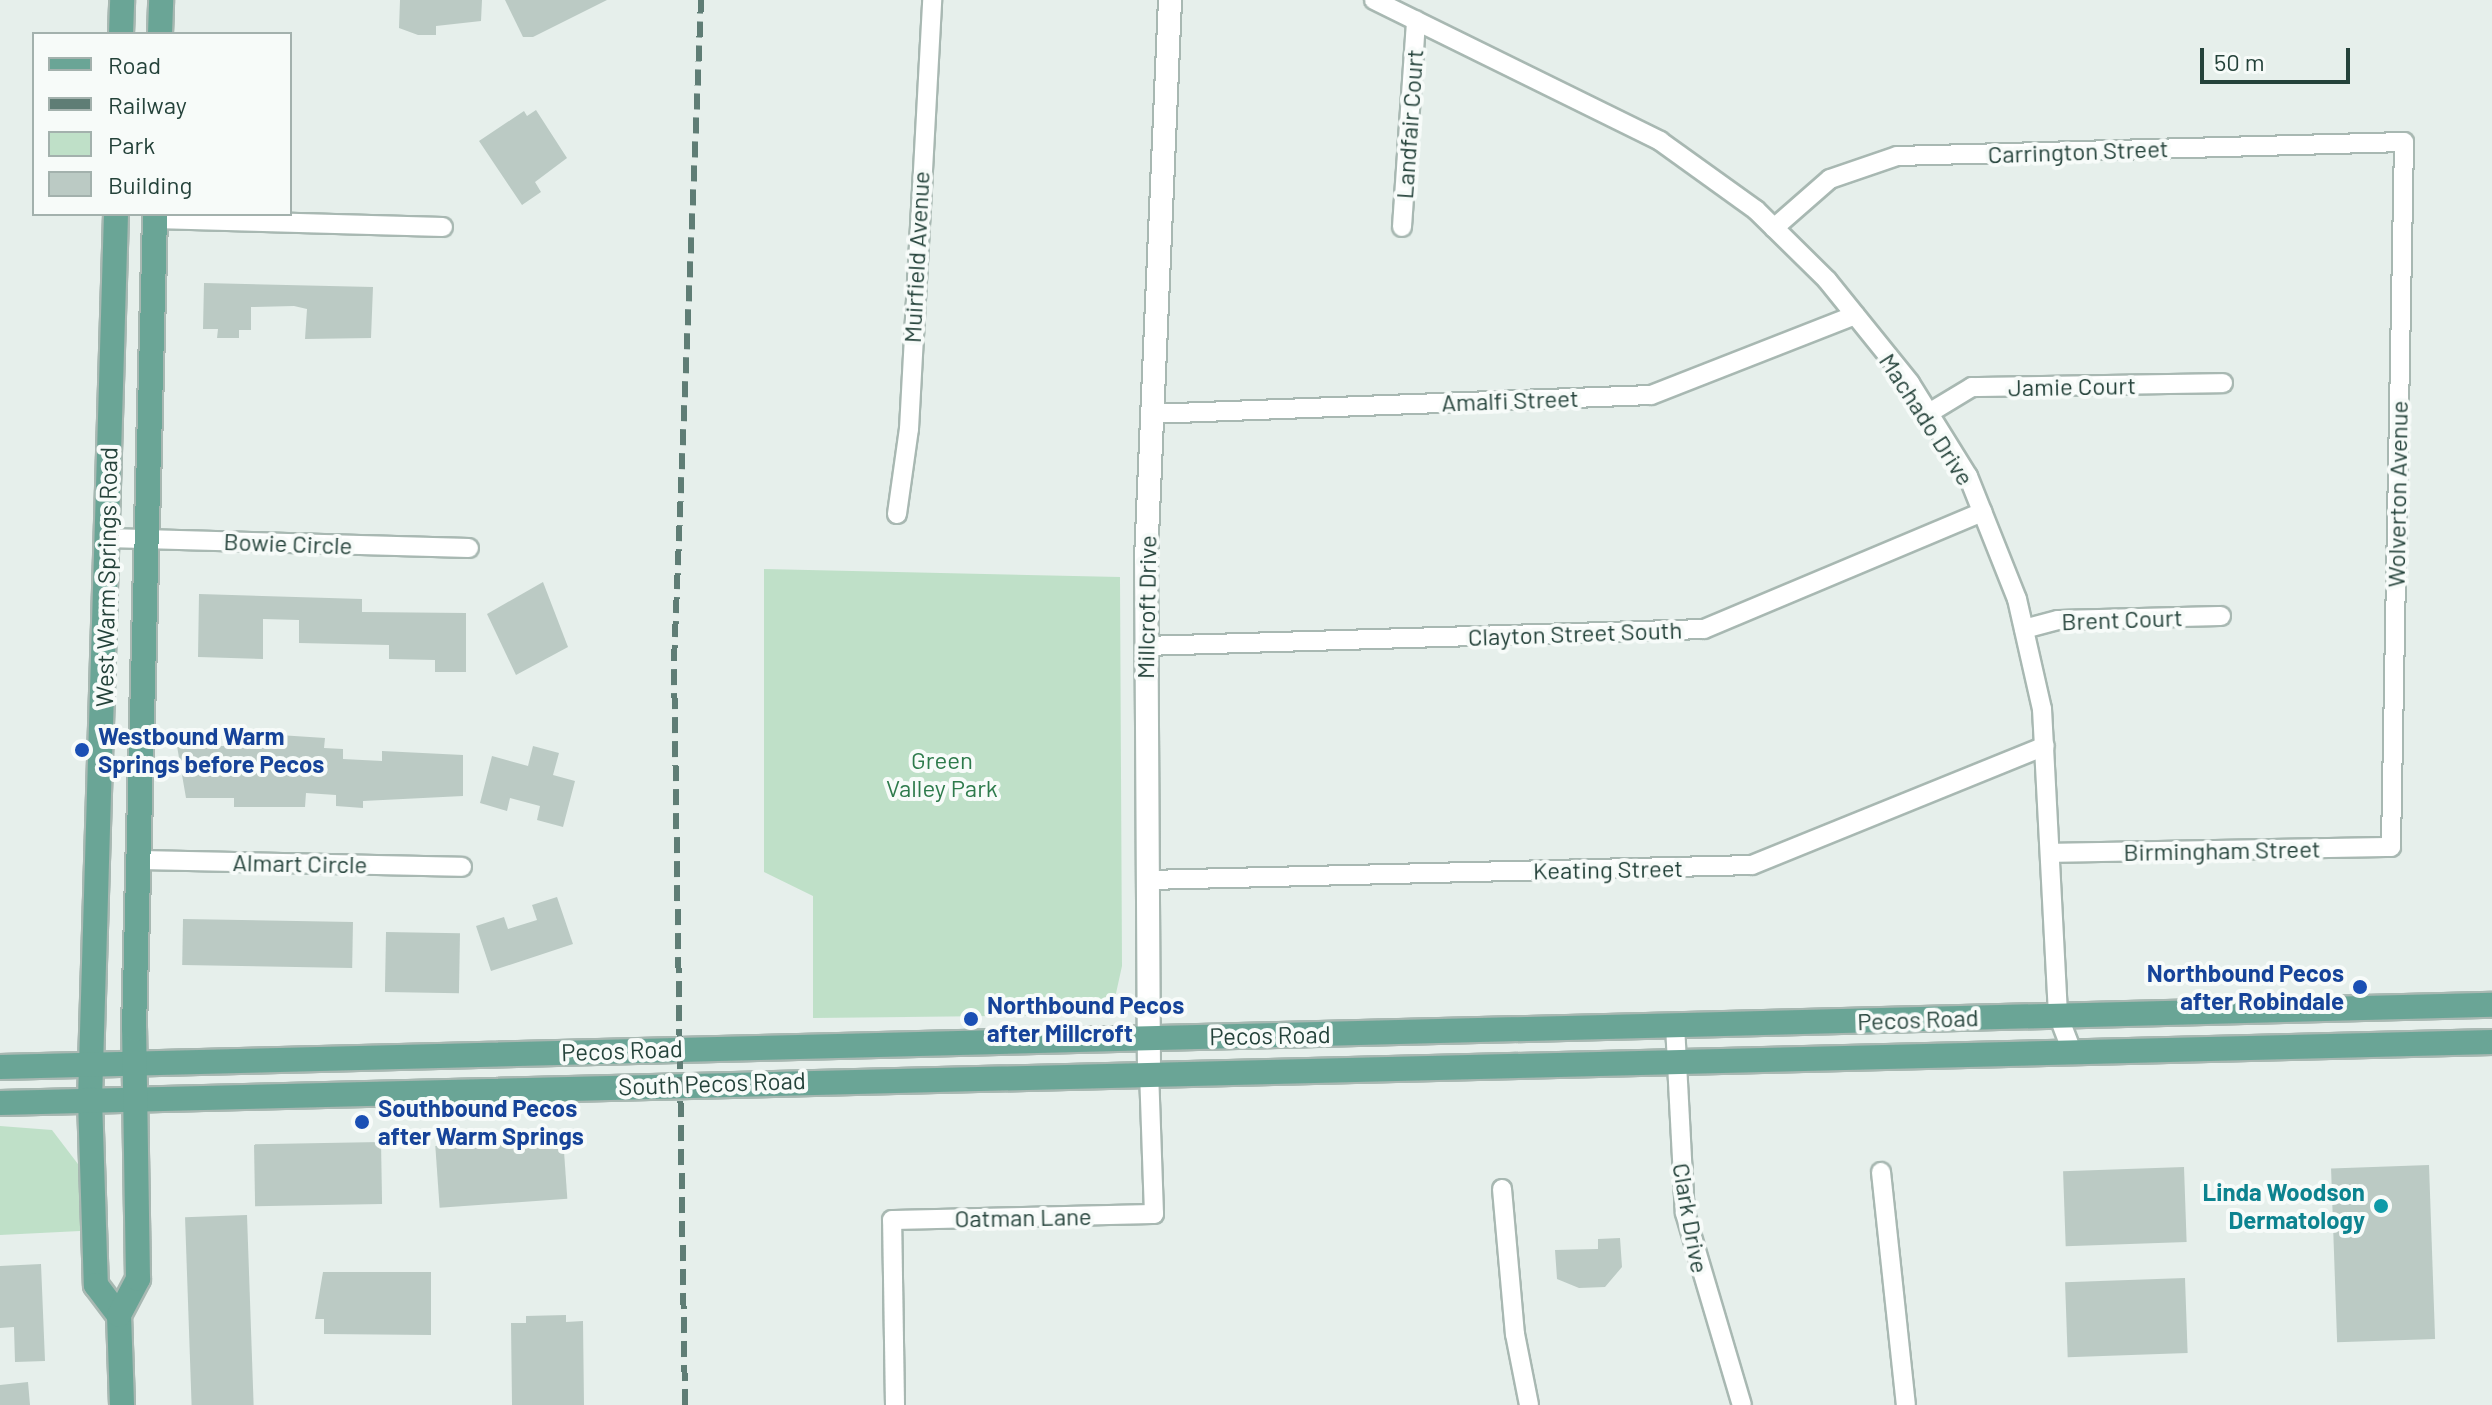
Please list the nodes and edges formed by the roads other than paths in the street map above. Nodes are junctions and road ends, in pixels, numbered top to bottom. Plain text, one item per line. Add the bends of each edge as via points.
1 (122, 0) edge
2 (161, 0) edge
3 (932, 0) edge
4 (1170, 0) edge
5 (1374, 0) edge
6 (1416, 20) junction
7 (121, 32) edge
8 (160, 32) edge
9 (2404, 142) joint
10 (116, 216) edge
11 (155, 216) edge
12 (443, 227) dead end
13 (1402, 227) dead end
14 (1774, 228) junction
15 (1855, 315) junction
16 (2223, 383) dead end
17 (1929, 413) junction
18 (1150, 414) junction
19 (1982, 512) junction
20 (897, 514) dead end
21 (107, 538) junction
22 (147, 538) junction
23 (469, 548) dead end
24 (2221, 616) dead end
25 (2024, 629) junction
26 (1145, 646) junction
27 (2045, 746) junction
28 (2391, 847) joint
29 (2053, 853) junction
30 (138, 860) junction
31 (462, 867) dead end
32 (1148, 880) junction
33 (2492, 1005) edge
34 (2058, 1015) junction
35 (1675, 1025) junction
36 (1149, 1037) junction
37 (2492, 1042) edge
38 (2072, 1052) junction
39 (1676, 1060) junction
40 (0, 1067) edge
41 (1328, 1068) joint
42 (1149, 1073) junction
43 (134, 1081) junction
44 (90, 1082) junction
45 (0, 1103) edge
46 (1881, 1172) dead end
47 (1502, 1189) dead end
48 (1154, 1214) joint
49 (119, 1315) junction
50 (122, 1405) edge
51 (895, 1405) edge
52 (1529, 1405) edge
53 (1742, 1405) edge
54 (1906, 1405) edge

1 - 7 main road
2 - 8 main road
3 - 20 street, Muirfield Avenue via 909,429
4 - 18 street, Millcroft Drive
5 - 6 street, Machado Drive
6 - 13 street, Landfair Court
6 - 14 street, Machado Drive via 1660,141
9 - 14 street, Carrington Street via 1897,156 1830,179
9 - 28 street, Wolverton Avenue
10 - 21 main road, West Warm Springs Road
11 - 12 street
11 - 22 main road, West Warm Springs Road
14 - 15 street, Machado Drive
15 - 17 street, Machado Drive
15 - 18 street, Amalfi Street via 1651,395
16 - 17 street, Jamie Court via 1972,387
17 - 19 street, Machado Drive
18 - 26 street, Millcroft Drive
19 - 25 street, Machado Drive
19 - 26 street, Clayton Street South via 1704,629
21 - 22 street, Bowie Circle
21 - 44 main road, West Warm Springs Road
22 - 23 street, Bowie Circle
22 - 30 main road, West Warm Springs Road
24 - 25 street, Brent Court via 2058,620
25 - 27 street, Machado Drive
26 - 32 street, Millcroft Drive
27 - 29 street, Machado Drive
27 - 32 street, Keating Street via 1752,865
28 - 29 street, Birmingham Street
29 - 34 street, Machado Drive
30 - 31 street, Almart Circle
30 - 43 main road, West Warm Springs Road
32 - 36 street, Millcroft Drive
33 - 34 main road, Pecos Road
34 - 35 main road, Pecos Road
34 - 38 street, Machado Drive
35 - 36 main road, Pecos Road
35 - 39 street, Clark Drive
36 - 42 street, Millcroft Drive
36 - 43 main road, Pecos Road
37 - 38 main road, Pecos Road
38 - 39 main road, Pecos Road
39 - 41 main road, Pecos Road
39 - 53 street, Clark Drive via 1685,1213
40 - 44 main road, Pecos Road
41 - 42 main road, South Pecos Road
42 - 43 main road, South Pecos Road
42 - 48 street, Millcroft Drive
43 - 44 main road, South Pecos Road
43 - 44 main road, Pecos Road
43 - 49 main road, West Warm Springs Road via 138,1279
44 - 45 main road, South Pecos Road
44 - 49 main road, West Warm Springs Road via 96,1285
46 - 54 street
47 - 52 street via 1515,1334
48 - 51 street, Oatman Lane via 892,1220
49 - 50 main road

